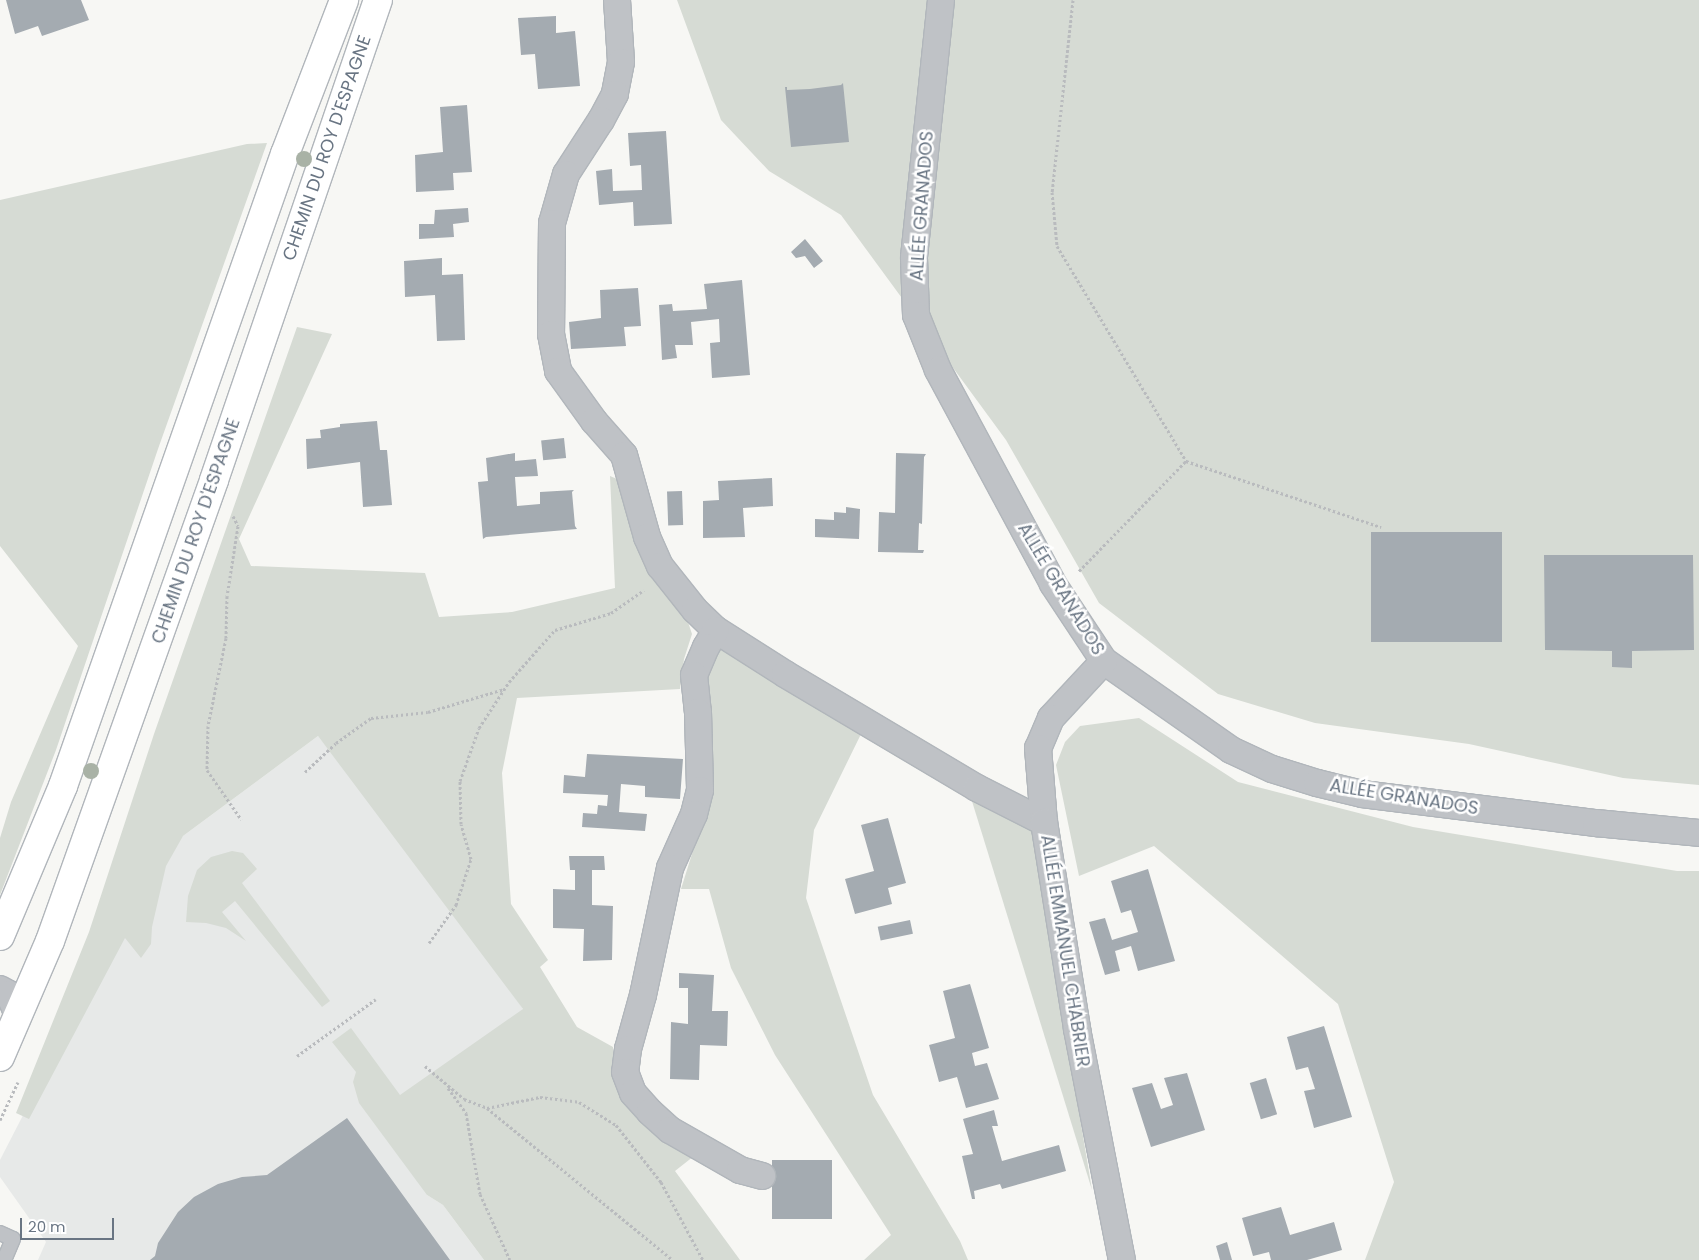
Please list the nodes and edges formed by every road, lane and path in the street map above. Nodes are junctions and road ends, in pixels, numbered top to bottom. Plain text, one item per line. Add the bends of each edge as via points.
1 (344, 0) edge
2 (378, 0) edge
3 (617, 0) edge
4 (941, 0) edge
5 (1073, 0) edge
6 (1186, 461) junction
7 (214, 480) junction
8 (1381, 527) dead end
9 (660, 566) junction
10 (1053, 584) junction
11 (716, 630) junction
12 (1104, 661) junction
13 (505, 689) junction
14 (305, 772) dead end
15 (241, 819) dead end
16 (1044, 822) junction
17 (1699, 833) edge
18 (0, 936) edge
19 (429, 943) dead end
20 (0, 989) edge
21 (376, 999) dead end
22 (17, 1013) junction
23 (0, 1056) edge
24 (297, 1056) dead end
25 (425, 1066) dead end
26 (444, 1084) junction
27 (487, 1108) junction
28 (762, 1176) dead end
29 (0, 1233) edge
30 (4, 1260) edge
31 (510, 1260) edge
32 (673, 1260) edge
33 (703, 1260) edge
34 (1122, 1260) edge

1 - 18 street, CHEMIN DU ROY D'ESPAGNE via 282,164 63,786
2 - 7 street, CHEMIN DU ROY D'ESPAGNE
3 - 9 street via 621,62 615,94 566,174 552,223 551,334 558,371 594,421 624,454 647,537
4 - 10 street, ALLÉE GRANADOS via 914,258 916,314 938,370
5 - 6 path via 1052,192 1057,246
6 - 8 path
6 - 10 path via 1082,570
7 - 15 path via 238,526 227,596 226,638 208,726 208,770
7 - 22 street, CHEMIN DU ROY D'ESPAGNE via 50,941
9 - 11 street via 695,610
9 - 13 path via 648,574 644,590 611,613 556,630
10 - 12 street, ALLÉE GRANADOS
11 - 16 street via 977,788
11 - 28 street via 694,675 700,790 694,814 670,868 625,1072 633,1092 670,1130 740,1170
12 - 16 street, ALLÉE EMMANUEL CHABRIER via 1050,718 1038,748
12 - 17 street, ALLÉE GRANADOS via 1230,750 1272,769 1317,783 1362,794
13 - 14 path via 428,712 371,718 336,742
13 - 19 path via 479,728 460,781 461,824 471,860 456,905
16 - 34 street, ALLÉE EMMANUEL CHABRIER via 1076,1029
20 - 22 street via 9,994
21 - 24 path
22 - 23 street, CHEMIN DU ROY D'ESPAGNE
25 - 26 path
26 - 27 path via 464,1099
26 - 31 path via 466,1113 480,1194
27 - 32 path
27 - 33 path via 540,1097 579,1102 616,1125 660,1182
29 - 30 lane via 13,1239

